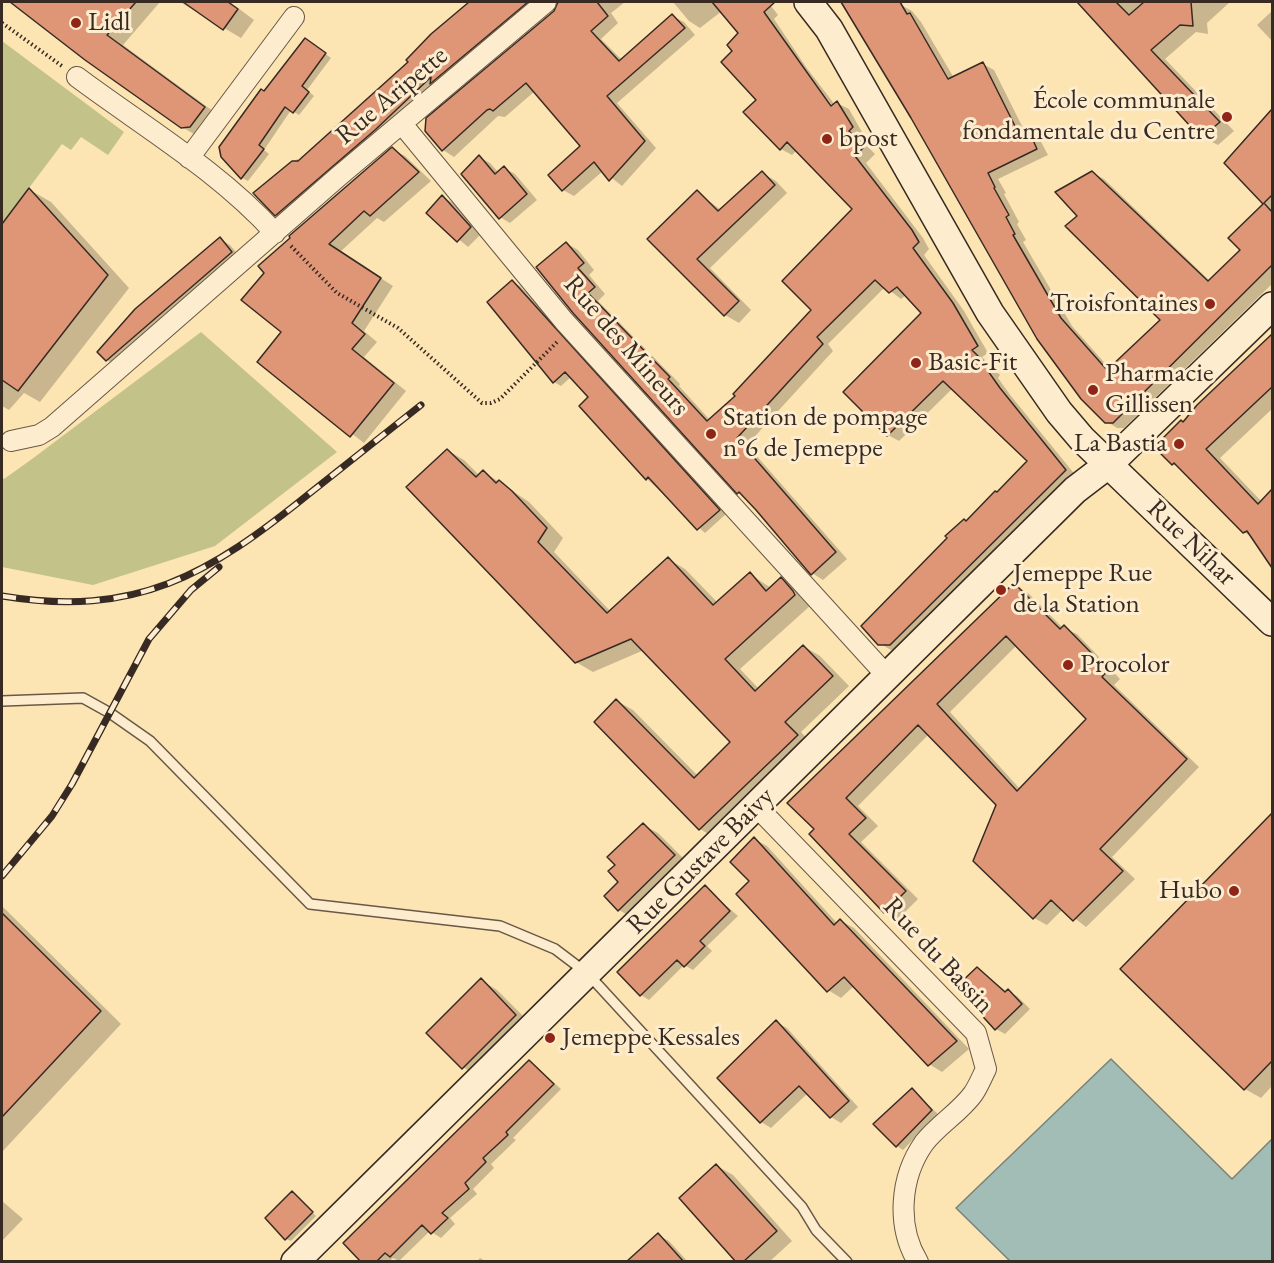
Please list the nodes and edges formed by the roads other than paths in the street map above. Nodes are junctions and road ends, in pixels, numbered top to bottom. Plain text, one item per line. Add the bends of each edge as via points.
1 (546, 2) edge
2 (808, 2) edge
3 (294, 17) dead end
4 (77, 77) road end
5 (402, 124) junction
6 (189, 158) junction
7 (276, 232) junction
8 (1272, 306) edge
9 (11, 441) dead end
10 (1109, 464) junction
11 (1272, 622) edge
12 (888, 677) junction
13 (2, 701) edge
14 (756, 806) junction
15 (588, 974) junction
16 (295, 1262) edge
17 (847, 1262) edge
18 (918, 1262) edge

1 - 5 street, Rue Aripette
2 - 10 street, Rue Nihar via 830,29 990,313 1059,412
3 - 6 street
4 - 6 street
5 - 7 street, Rue Aripette
5 - 12 street, Rue des Mineurs via 571,328
6 - 7 street via 248,204
7 - 9 street, Rue Aripette via 52,427 32,437
8 - 10 street, Rue Gustave Baivy
10 - 11 street, Rue Nihar
10 - 12 street, Rue Gustave Baivy via 1075,490
12 - 14 street, Rue Gustave Baivy
13 - 15 lane via 83,699 110,713 150,741 310,904 500,926 555,949
14 - 15 street, Rue Gustave Baivy
14 - 18 street, Rue du Bassin via 976,1033 986,1069 973,1094 925,1143 906,1185 904,1227
15 - 16 street, Rue Gustave Baivy
15 - 17 lane via 802,1207 816,1230

